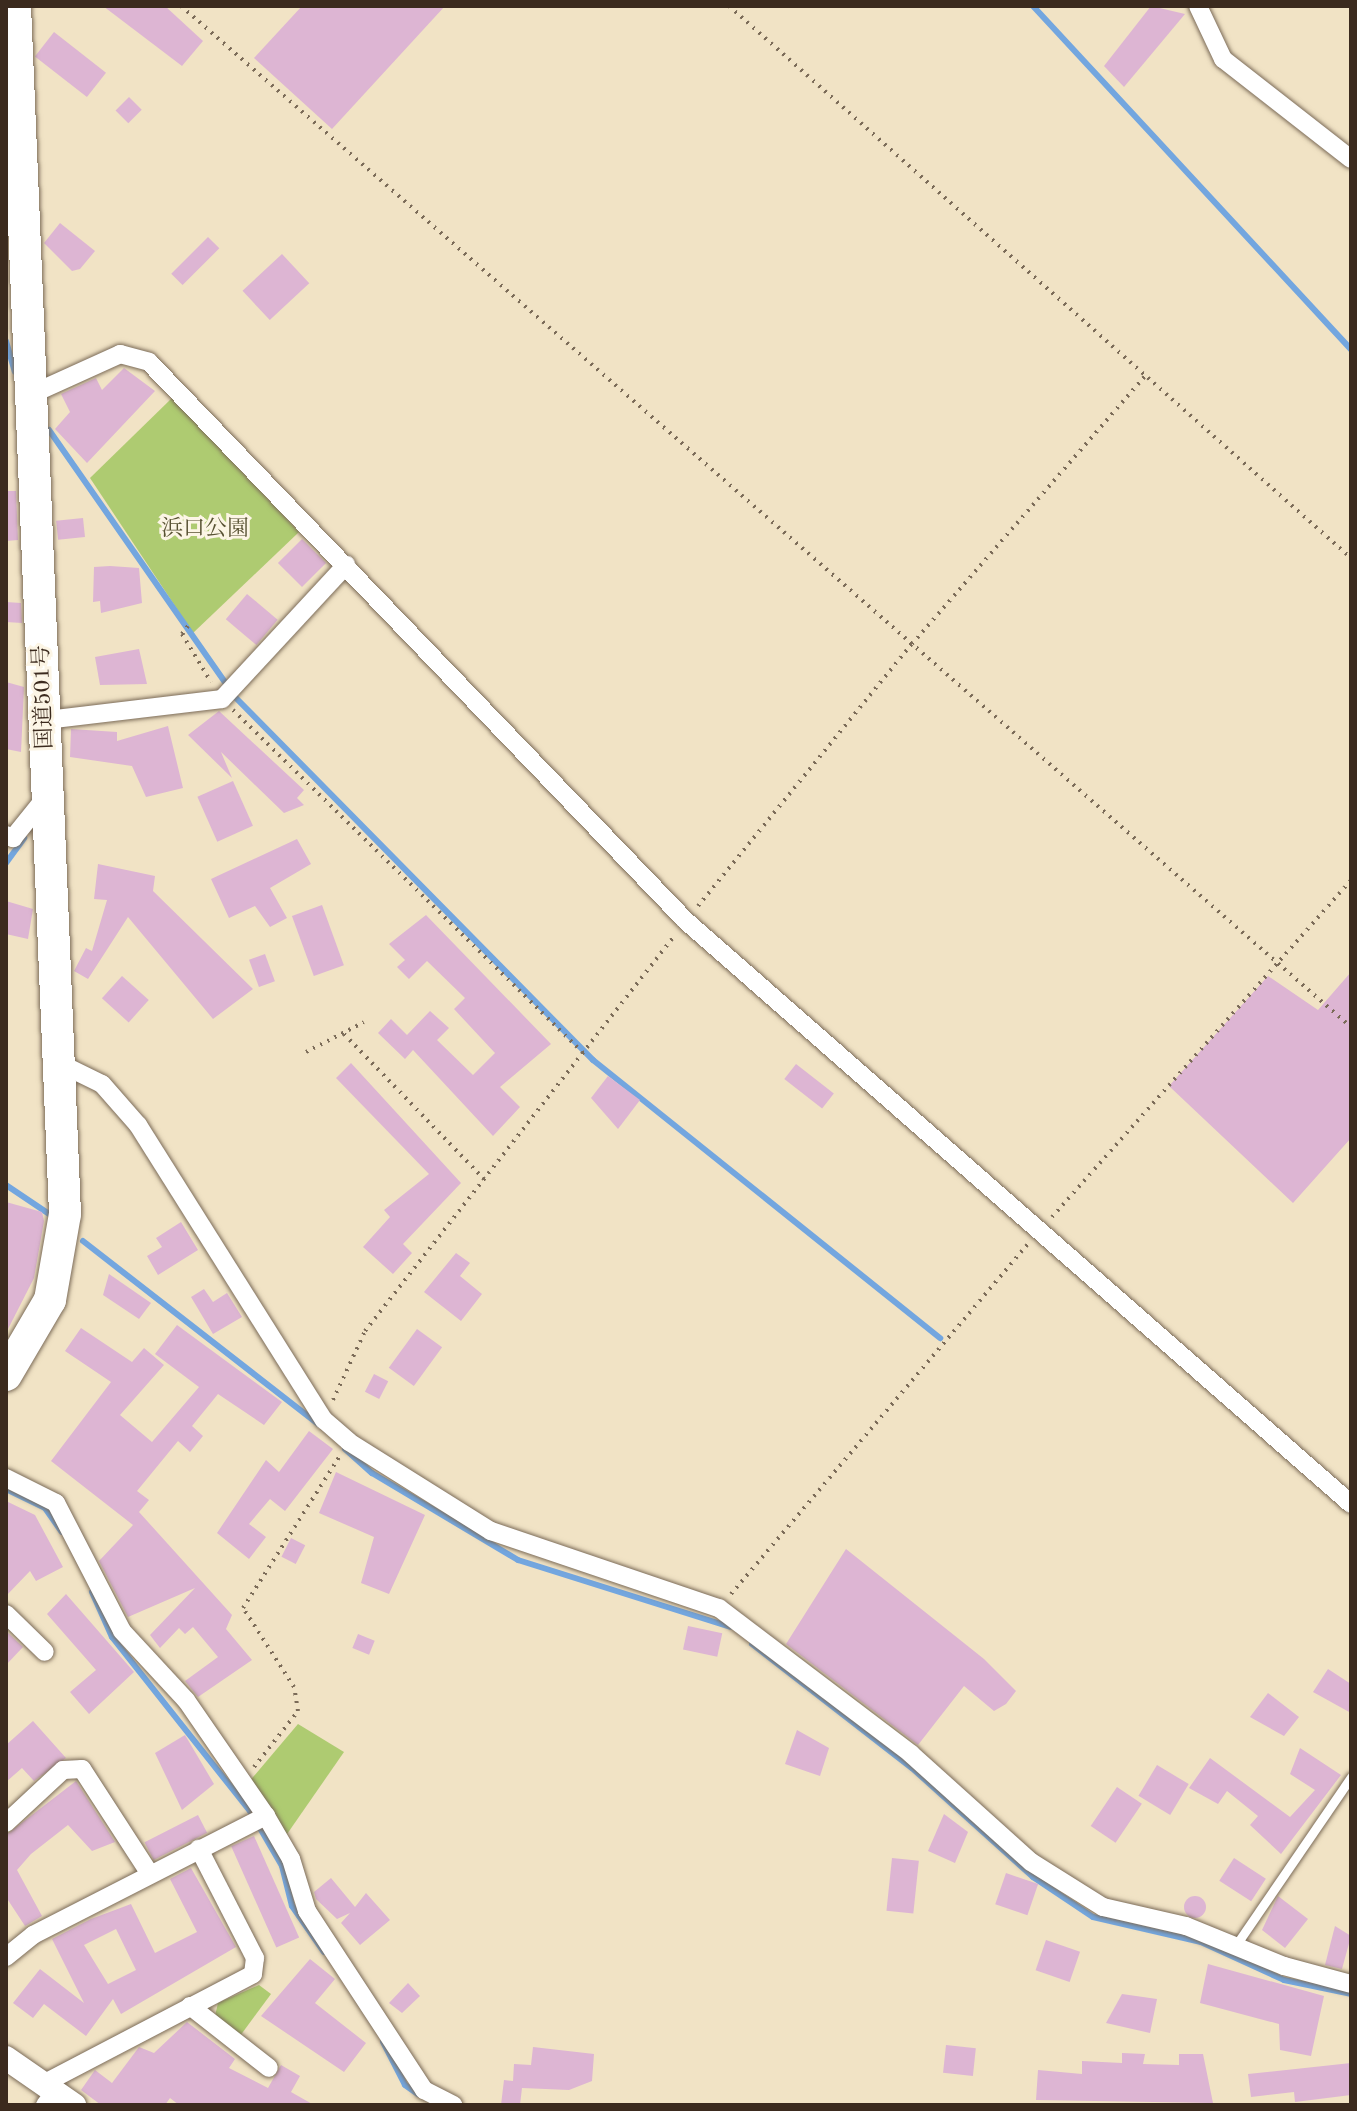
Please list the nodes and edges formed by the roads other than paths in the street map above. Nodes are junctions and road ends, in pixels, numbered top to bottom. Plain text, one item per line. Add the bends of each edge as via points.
1 (15, 6) edge
2 (1198, 6) edge
3 (1351, 159) edge
4 (32, 394) junction
5 (346, 565) junction
6 (46, 720) junction
7 (46, 797) junction
8 (8, 841) edge
9 (57, 1062) junction
10 (6, 1375) edge
11 (6, 1478) edge
12 (1351, 1504) edge
13 (6, 1614) edge
14 (45, 1652) dead end
15 (1351, 1777) edge
16 (257, 1819) junction
17 (6, 1823) edge
18 (199, 1849) junction
19 (150, 1874) junction
20 (1238, 1942) junction
21 (11, 1946) edge
22 (1351, 1984) edge
23 (190, 2006) junction
24 (6, 2058) edge
25 (269, 2068) dead end
26 (54, 2097) edge
27 (453, 2105) edge

1 - 4 highway, 国道501号
2 - 3 street via 1223,59
4 - 5 street via 120,354 149,362
4 - 6 highway, 国道501号
5 - 6 street via 222,699
5 - 12 street via 686,921 1036,1234
6 - 7 highway, 国道501号
7 - 8 street
7 - 9 highway, 国道501号
9 - 10 highway, 国道501号 via 60,1259 50,1300
9 - 20 street via 102,1084 138,1125 324,1420 349,1442 491,1531 719,1608 888,1735 1031,1862 1077,1893 1131,1917
11 - 16 street via 56,1503 122,1631 162,1670 242,1781
13 - 14 street
15 - 20 lane
16 - 18 street
16 - 27 street via 291,1859 307,1911 424,2090
17 - 19 street via 63,1770 82,1769
18 - 19 street
18 - 23 street via 255,1958 253,1974
19 - 21 street
20 - 22 street via 1284,1966
23 - 25 street
23 - 26 street
24 - 26 main road

